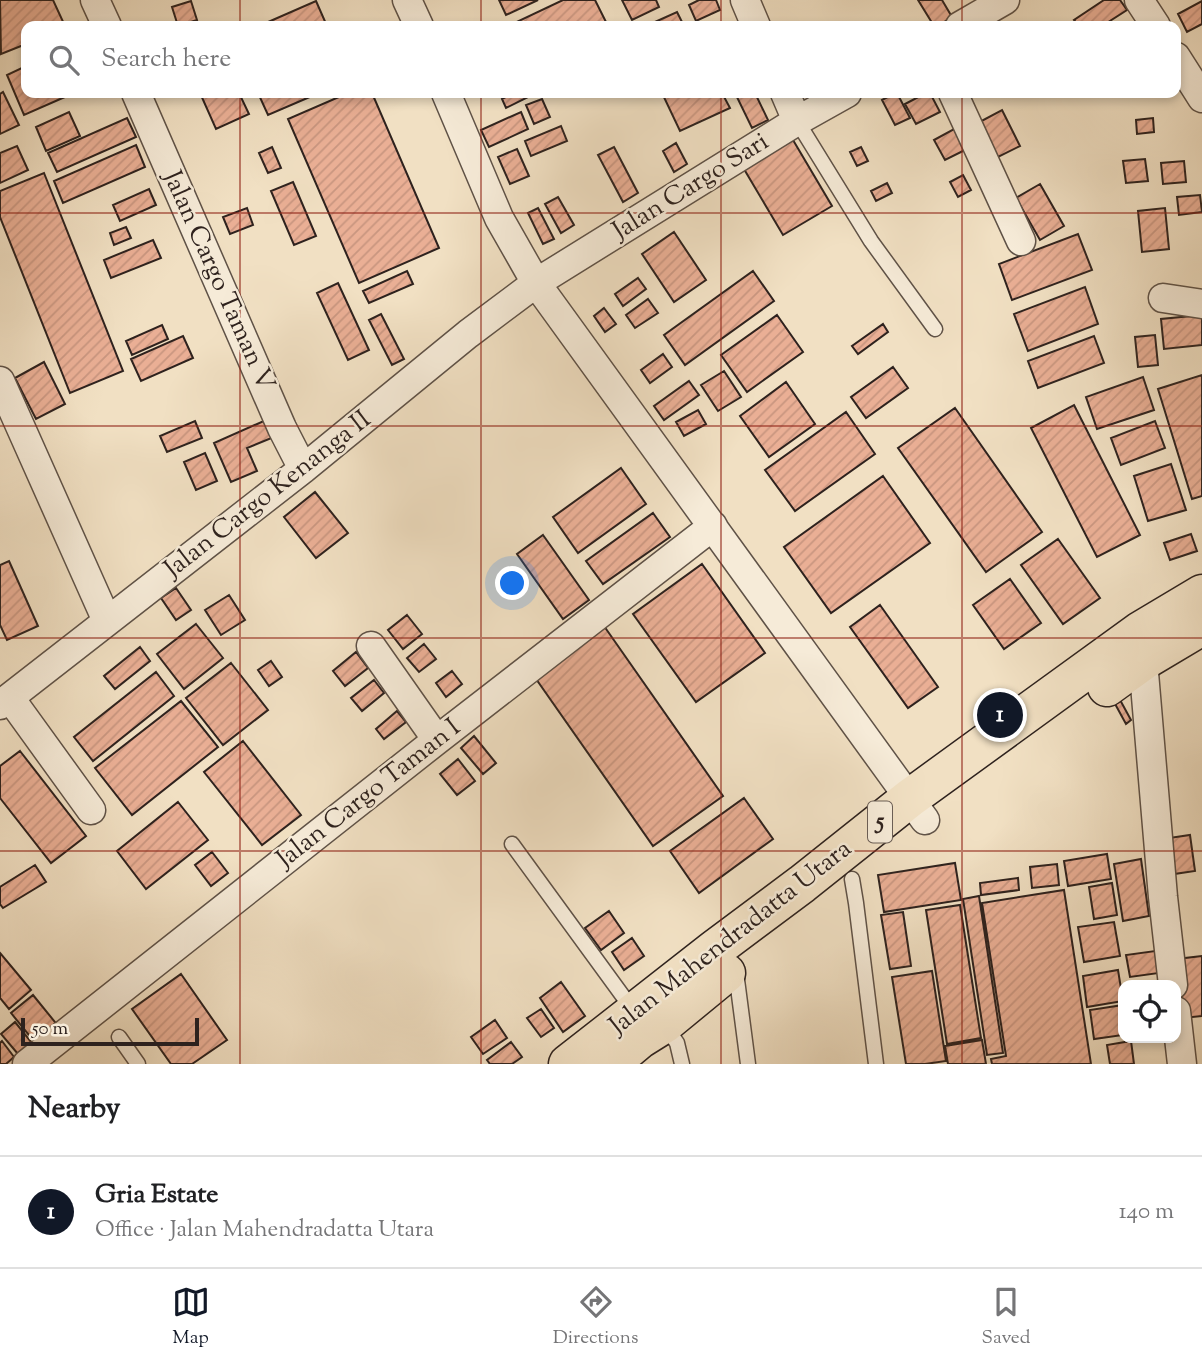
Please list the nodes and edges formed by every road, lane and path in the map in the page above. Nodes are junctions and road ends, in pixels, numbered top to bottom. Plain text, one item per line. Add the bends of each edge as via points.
1 (95, 0) edge
2 (407, 0) edge
3 (745, 0) edge
4 (1005, 0) edge
5 (1139, 0) edge
6 (964, 15) edge
7 (105, 21) edge
8 (417, 21) edge
9 (754, 21) edge
10 (1153, 21) edge
11 (1181, 65) edge
12 (137, 98) edge
13 (448, 98) edge
14 (787, 98) edge
15 (838, 98) edge
16 (955, 98) edge
17 (1202, 98) edge
18 (797, 121) junction
19 (1021, 241) dead end
20 (536, 283) junction
21 (1163, 298) dead end
22 (1202, 304) edge
23 (935, 329) dead end
24 (0, 381) edge
25 (303, 469) junction
26 (713, 526) junction
27 (1202, 594) edge
28 (107, 621) junction
29 (1202, 625) edge
30 (371, 646) dead end
31 (1143, 661) junction
32 (5, 701) edge
33 (437, 740) junction
34 (918, 809) junction
35 (91, 810) dead end
36 (512, 844) dead end
37 (852, 879) junction
38 (735, 965) junction
39 (1172, 980) edge
40 (649, 1018) junction
41 (119, 1037) dead end
42 (1180, 1043) edge
43 (27, 1064) edge
44 (138, 1064) edge
45 (568, 1064) edge
46 (610, 1064) edge
47 (681, 1064) edge
48 (748, 1064) edge
49 (876, 1064) edge
50 (1182, 1064) edge

1 - 7 street
2 - 8 street
3 - 9 street
4 - 6 street
5 - 10 street
11 - 17 street
12 - 25 street, Jalan Cargo Taman V
13 - 20 street via 499,218
14 - 18 street
15 - 18 street, Jalan Cargo Sari
16 - 19 street
18 - 20 street, Jalan Cargo Sari
18 - 23 lane via 871,241
20 - 25 street, Jalan Cargo Kenanga II
20 - 26 street
21 - 22 street
24 - 28 street
25 - 28 street, Jalan Cargo Kenanga II
26 - 33 street, Jalan Cargo Taman I
26 - 34 street
27 - 34 highway, Jalan Mahendradatta Utara / 5 via 1140,631
28 - 32 street, Jalan Cargo Kenanga II
29 - 31 highway, Jalan Mahendradatta Utara / 5
30 - 33 street
31 - 34 highway, Jalan Mahendradatta Utara / 5
31 - 39 street
32 - 35 street
33 - 43 street, Jalan Cargo Taman I
34 - 37 highway, Jalan Mahendradatta Utara / 5
34 - 40 highway, Jalan Mahendradatta Utara / 5 via 802,884 715,948
36 - 40 lane
37 - 38 highway, Jalan Mahendradatta Utara / 5
37 - 49 lane
38 - 40 highway, Jalan Mahendradatta Utara / 5
38 - 48 lane
40 - 45 highway, Jalan Mahendradatta Utara / 5
40 - 46 highway, Jalan Mahendradatta Utara / 5 via 640,1039
40 - 47 lane via 677,1043
41 - 44 lane
42 - 50 street

